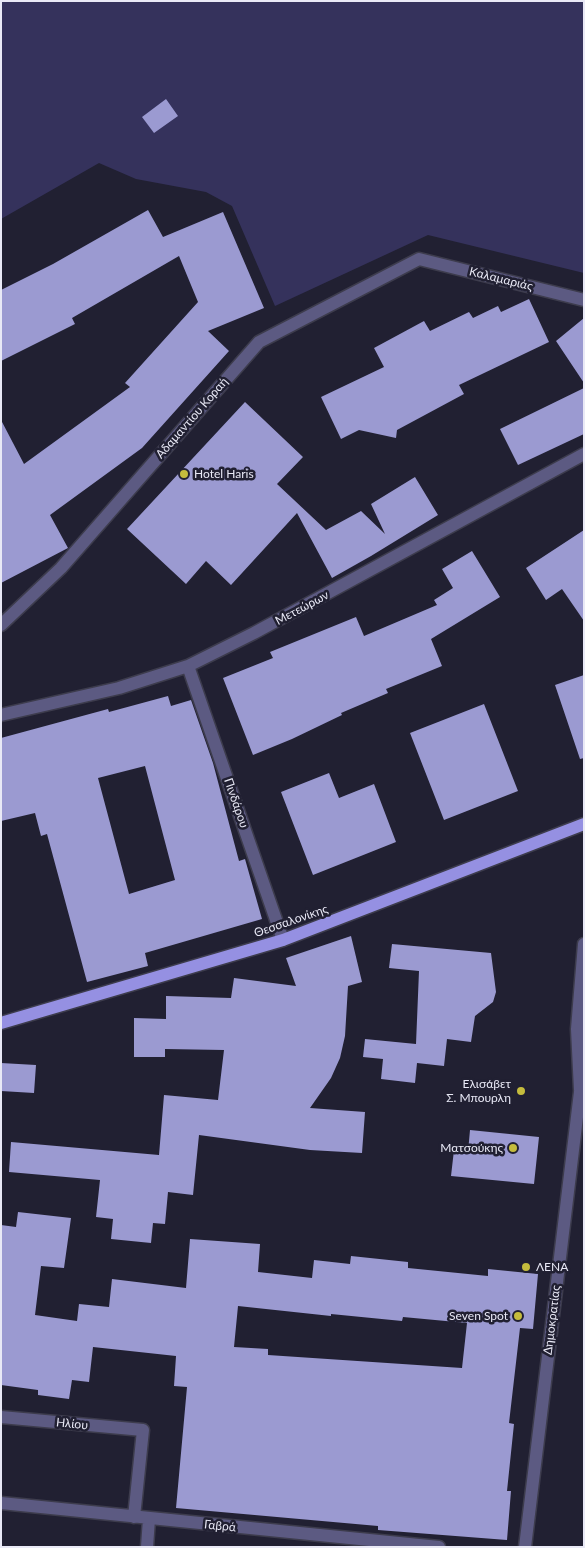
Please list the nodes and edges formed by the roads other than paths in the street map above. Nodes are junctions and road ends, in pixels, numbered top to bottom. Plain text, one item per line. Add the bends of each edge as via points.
1 (419, 259) joint
2 (584, 300) edge
3 (584, 454) edge
4 (1, 625) edge
5 (188, 666) junction
6 (1, 715) edge
7 (584, 824) edge
8 (283, 940) junction
9 (584, 944) edge
10 (1, 1023) edge
11 (583, 1089) edge
12 (1, 1417) edge
13 (1, 1503) edge
14 (134, 1517) junction
15 (149, 1519) junction
16 (147, 1547) edge
17 (439, 1547) edge
18 (524, 1547) edge

1 - 2 street, Καλαμαριάς
1 - 4 street, Αδαμαντίου Κοραή via 259,342 61,568
3 - 5 street, Μετεώρων
5 - 6 street, Μετεώρων via 119,688
5 - 8 street, Πινδάρου
7 - 8 main road, Θεσσαλονίκης
8 - 10 main road, Θεσσαλονίκης
9 - 11 street, Δημοκρατίας via 577,1029
11 - 18 street, Δημοκρατίας
12 - 14 street, Ηλίου via 142,1430
13 - 14 street, Γαβρά
14 - 15 street, Γαβρά
15 - 16 street
15 - 17 street, Γαβρά

